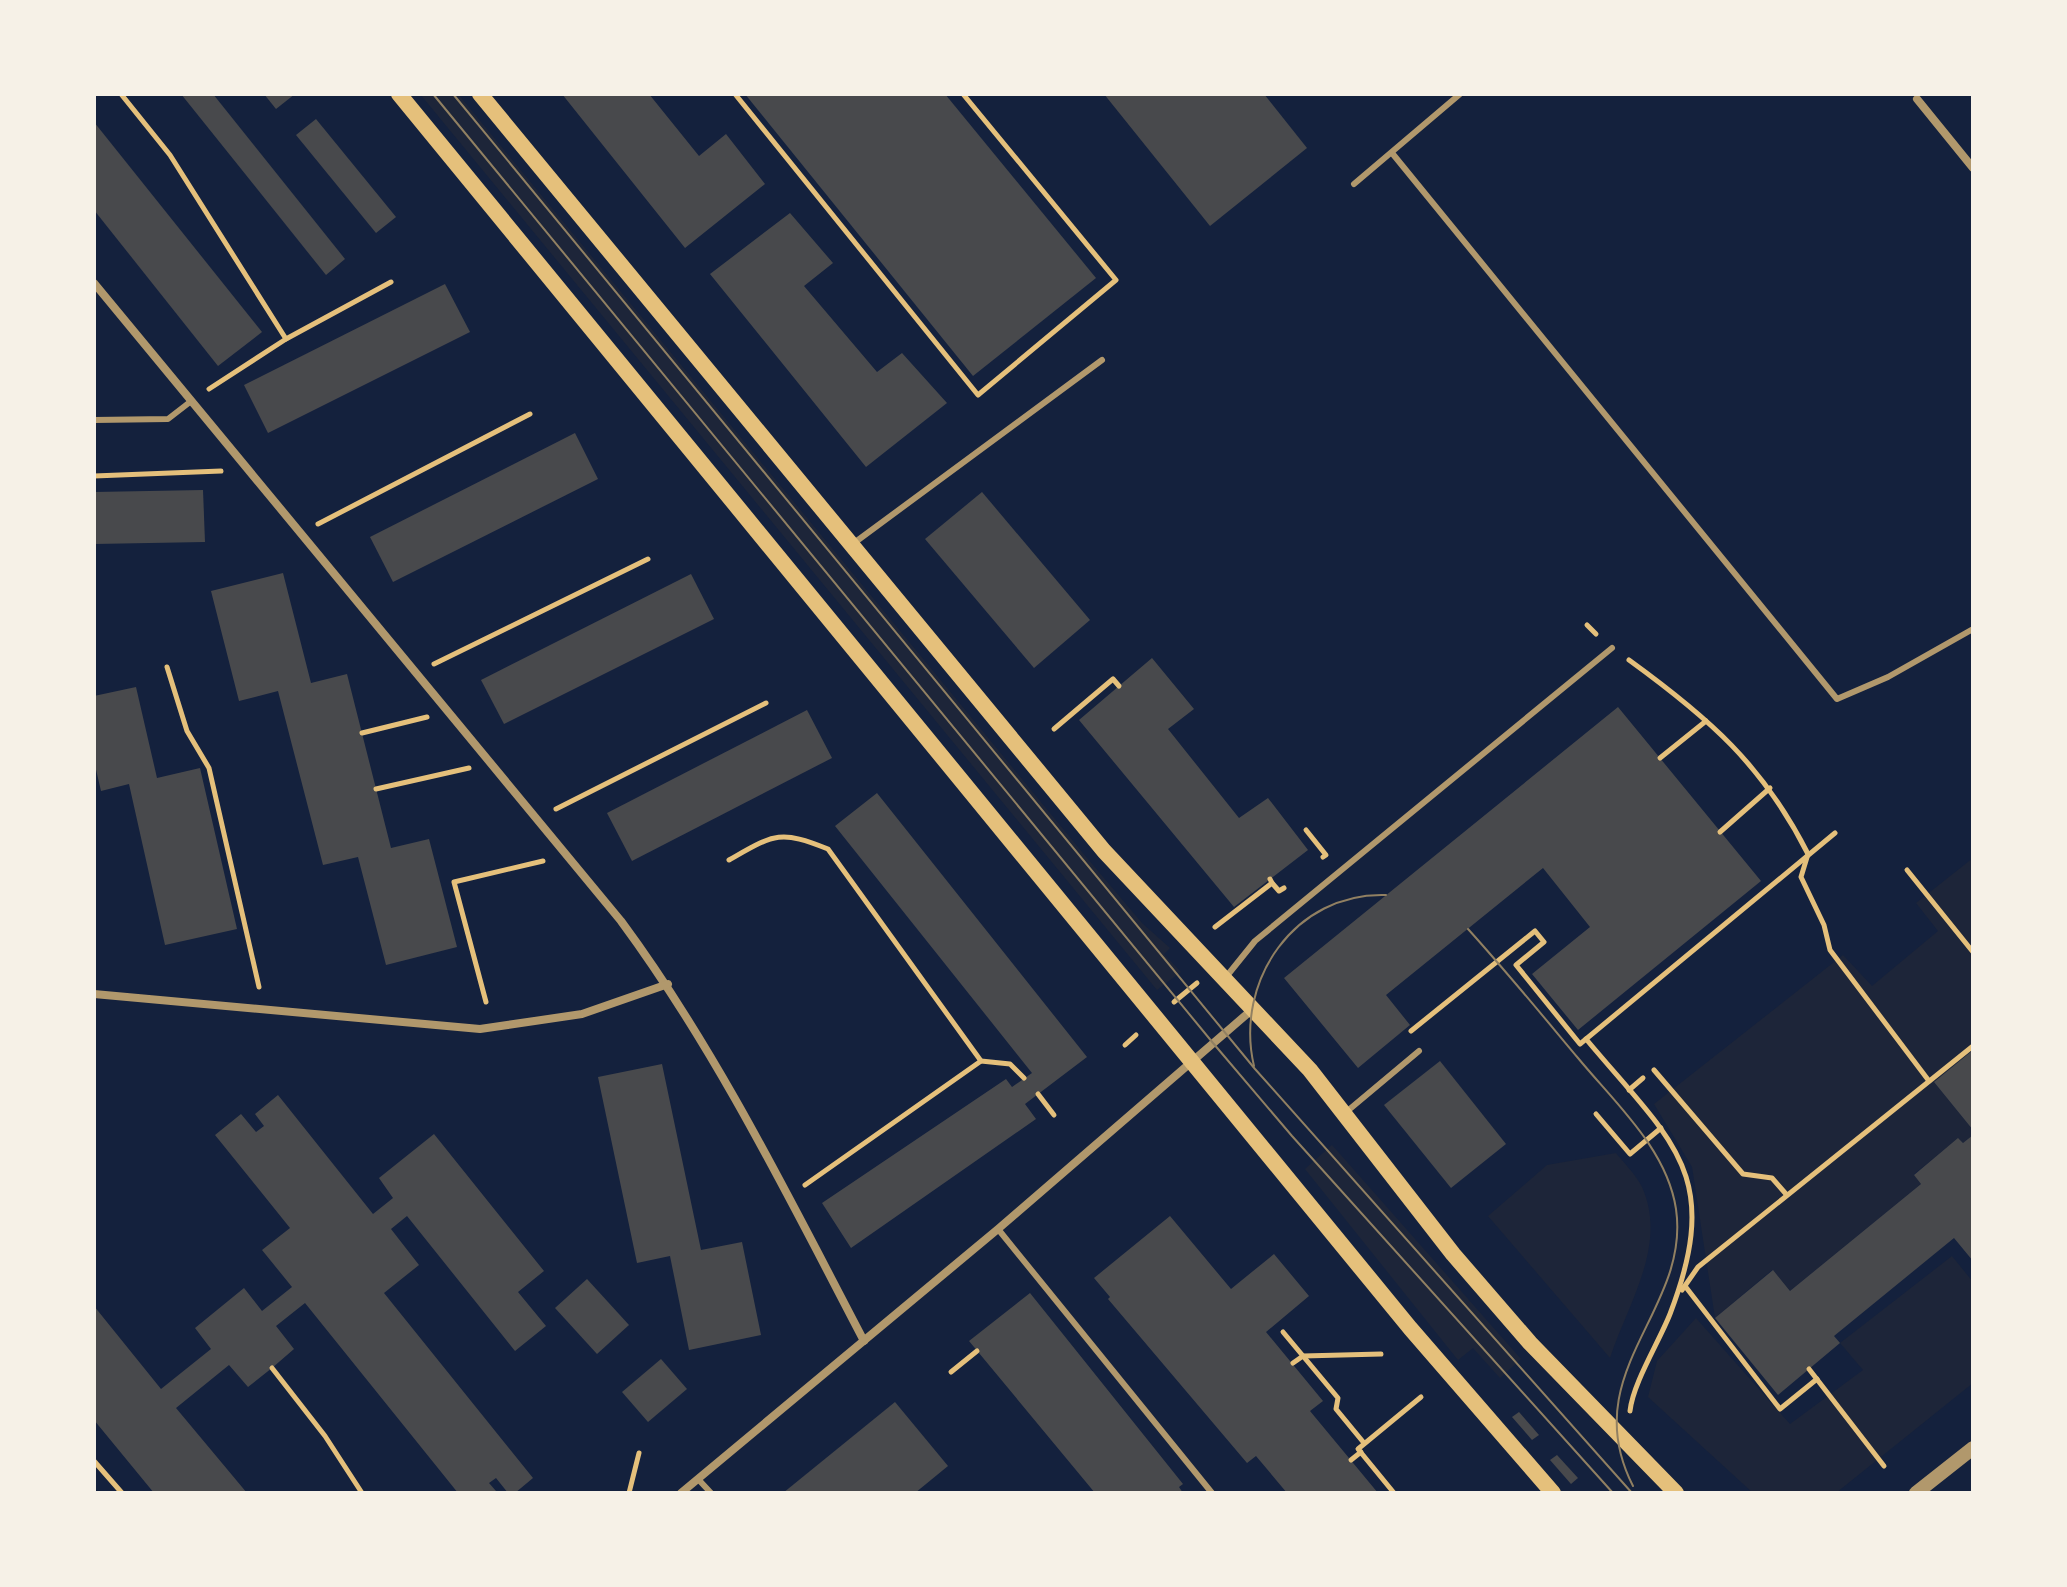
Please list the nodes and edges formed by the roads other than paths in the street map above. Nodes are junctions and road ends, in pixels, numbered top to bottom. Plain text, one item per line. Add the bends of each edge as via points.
1 (399, 94) edge
2 (480, 94) edge
3 (1460, 94) edge
4 (1915, 96) edge
5 (1392, 153) junction
6 (1973, 168) edge
7 (1354, 184) dead end
8 (94, 283) edge
9 (1102, 360) dead end
10 (190, 402) junction
11 (94, 420) edge
12 (851, 546) junction
13 (1973, 629) edge
14 (1612, 648) road end
15 (1220, 972) junction
16 (668, 984) junction
17 (94, 994) edge
18 (1254, 1008) junction
19 (1419, 1051) dead end
20 (1194, 1060) junction
21 (1345, 1113) junction
22 (998, 1229) junction
23 (864, 1341) junction
24 (1973, 1448) edge
25 (698, 1479) junction
26 (681, 1493) edge
27 (711, 1493) edge
28 (1212, 1493) edge
29 (1553, 1493) edge
30 (1676, 1493) edge
31 (1916, 1493) edge

1 - 20 main road
2 - 12 main road
3 - 5 lane
4 - 6 street
5 - 7 lane
5 - 13 lane via 1837,699
8 - 10 street
9 - 12 lane
10 - 11 lane via 168,419
10 - 16 street
12 - 15 main road via 1104,851
14 - 15 lane
15 - 18 main road
16 - 17 street via 582,1014 480,1029
16 - 23 street
18 - 20 street
18 - 21 main road
19 - 21 lane
20 - 22 street
20 - 29 main road via 1410,1328
21 - 30 main road via 1453,1254 1530,1343
22 - 23 street
22 - 28 lane
23 - 25 street
24 - 31 street
25 - 26 street
25 - 27 lane

